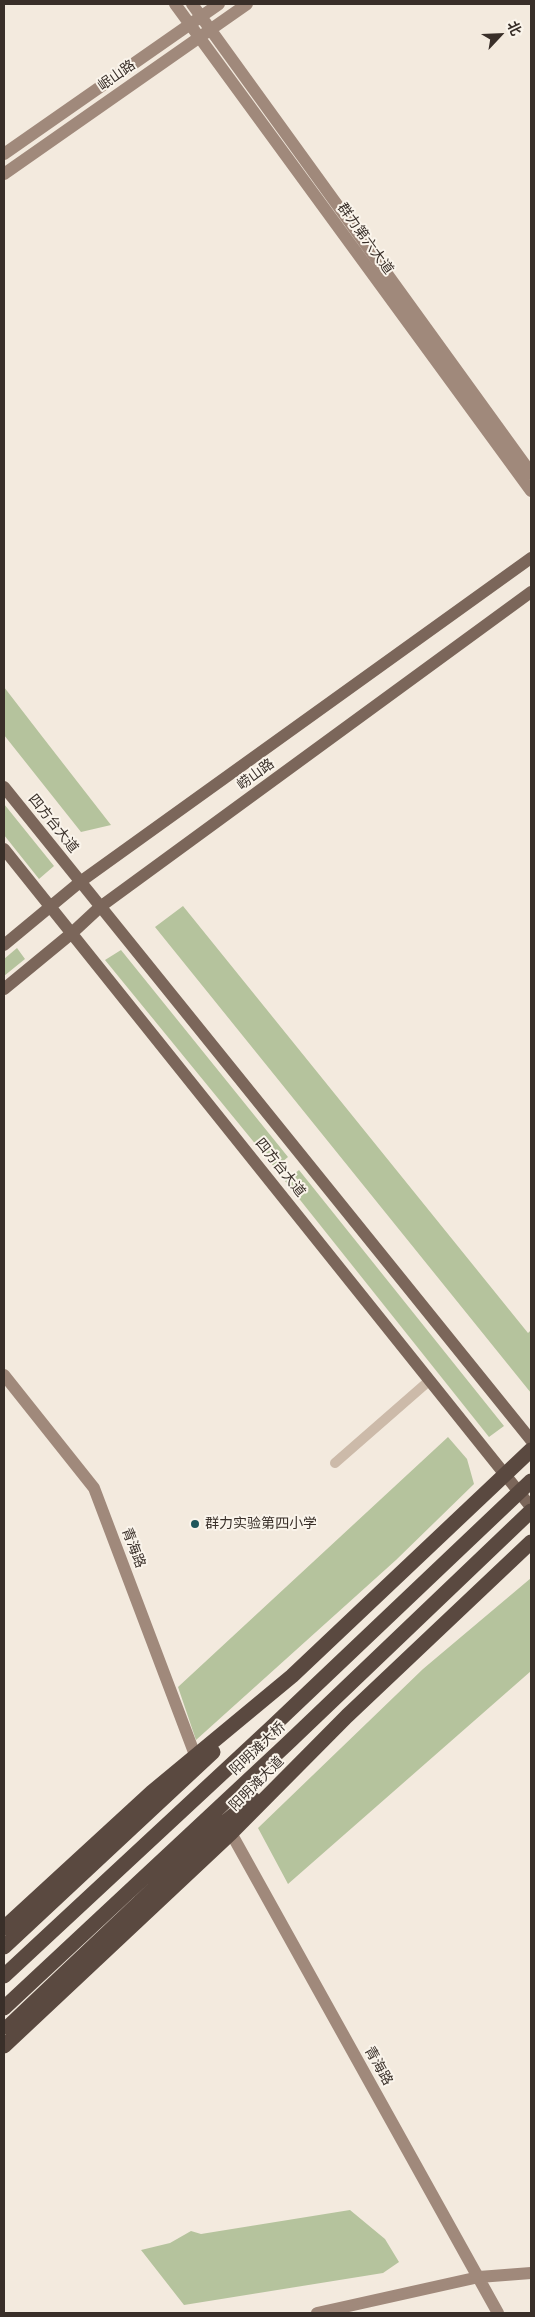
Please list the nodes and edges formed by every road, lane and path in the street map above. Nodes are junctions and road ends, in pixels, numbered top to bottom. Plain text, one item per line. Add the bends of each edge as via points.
1 (175, 4) edge
2 (192, 4) edge
3 (219, 4) edge
4 (247, 4) edge
5 (196, 21) junction
6 (211, 30) junction
7 (200, 36) junction
8 (4, 154) edge
9 (4, 174) edge
10 (531, 473) edge
11 (531, 491) edge
12 (531, 558) edge
13 (531, 592) edge
14 (4, 787) edge
15 (4, 849) edge
16 (80, 882) junction
17 (50, 907) junction
18 (100, 907) junction
19 (72, 933) junction
20 (4, 945) edge
21 (4, 989) edge
22 (4, 1375) edge
23 (430, 1380) junction
24 (531, 1440) edge
25 (531, 1450) edge
26 (335, 1463) dead end
27 (505, 1474) junction
28 (531, 1480) edge
29 (531, 1509) edge
30 (531, 1542) edge
31 (292, 1676) junction
32 (340, 1723) junction
33 (196, 1755) junction
34 (231, 1833) junction
35 (4, 1928) edge
36 (4, 1947) edge
37 (4, 1976) edge
38 (4, 2008) edge
39 (4, 2032) edge
40 (4, 2046) edge
41 (531, 2273) edge
42 (479, 2277) junction
43 (317, 2313) edge
44 (498, 2313) edge

1 - 5 main road, 群力第六大道
2 - 5 main road, 群力第六大道
3 - 5 main road, 岷山路
4 - 6 main road, 岷山路
5 - 6 main road, 群力第六大道
5 - 7 main road, 群力第六大道
5 - 8 main road, 岷山路
6 - 7 main road, 岷山路
6 - 10 main road, 群力第六大道
7 - 9 main road, 岷山路
7 - 11 main road, 群力第六大道
12 - 16 main road, 崂山路
13 - 18 main road, 崂山路
14 - 16 main road, 四方台大道
15 - 17 main road, 四方台大道
16 - 17 main road, 崂山路
16 - 18 main road, 四方台大道
17 - 19 main road, 四方台大道
17 - 20 main road, 崂山路
18 - 19 main road, 崂山路
18 - 24 main road, 四方台大道
19 - 21 main road, 崂山路
19 - 23 main road, 四方台大道
22 - 33 main road, 青海路 via 94,1488
23 - 26 street
23 - 27 main road, 四方台大道
25 - 27 highway
27 - 29 main road, 四方台大道
27 - 31 highway
28 - 37 highway, 阳明滩大桥, bridge
29 - 38 highway, 阳明滩大桥 via 287,1744
30 - 32 highway, 阳明滩大道
31 - 33 highway
31 - 36 highway
32 - 34 highway, 阳明滩大道
32 - 39 highway via 218,1828
33 - 35 highway
34 - 40 highway, 阳明滩大道
34 - 42 main road, 青海路
41 - 42 main road
42 - 43 main road
42 - 44 main road, 青海路

